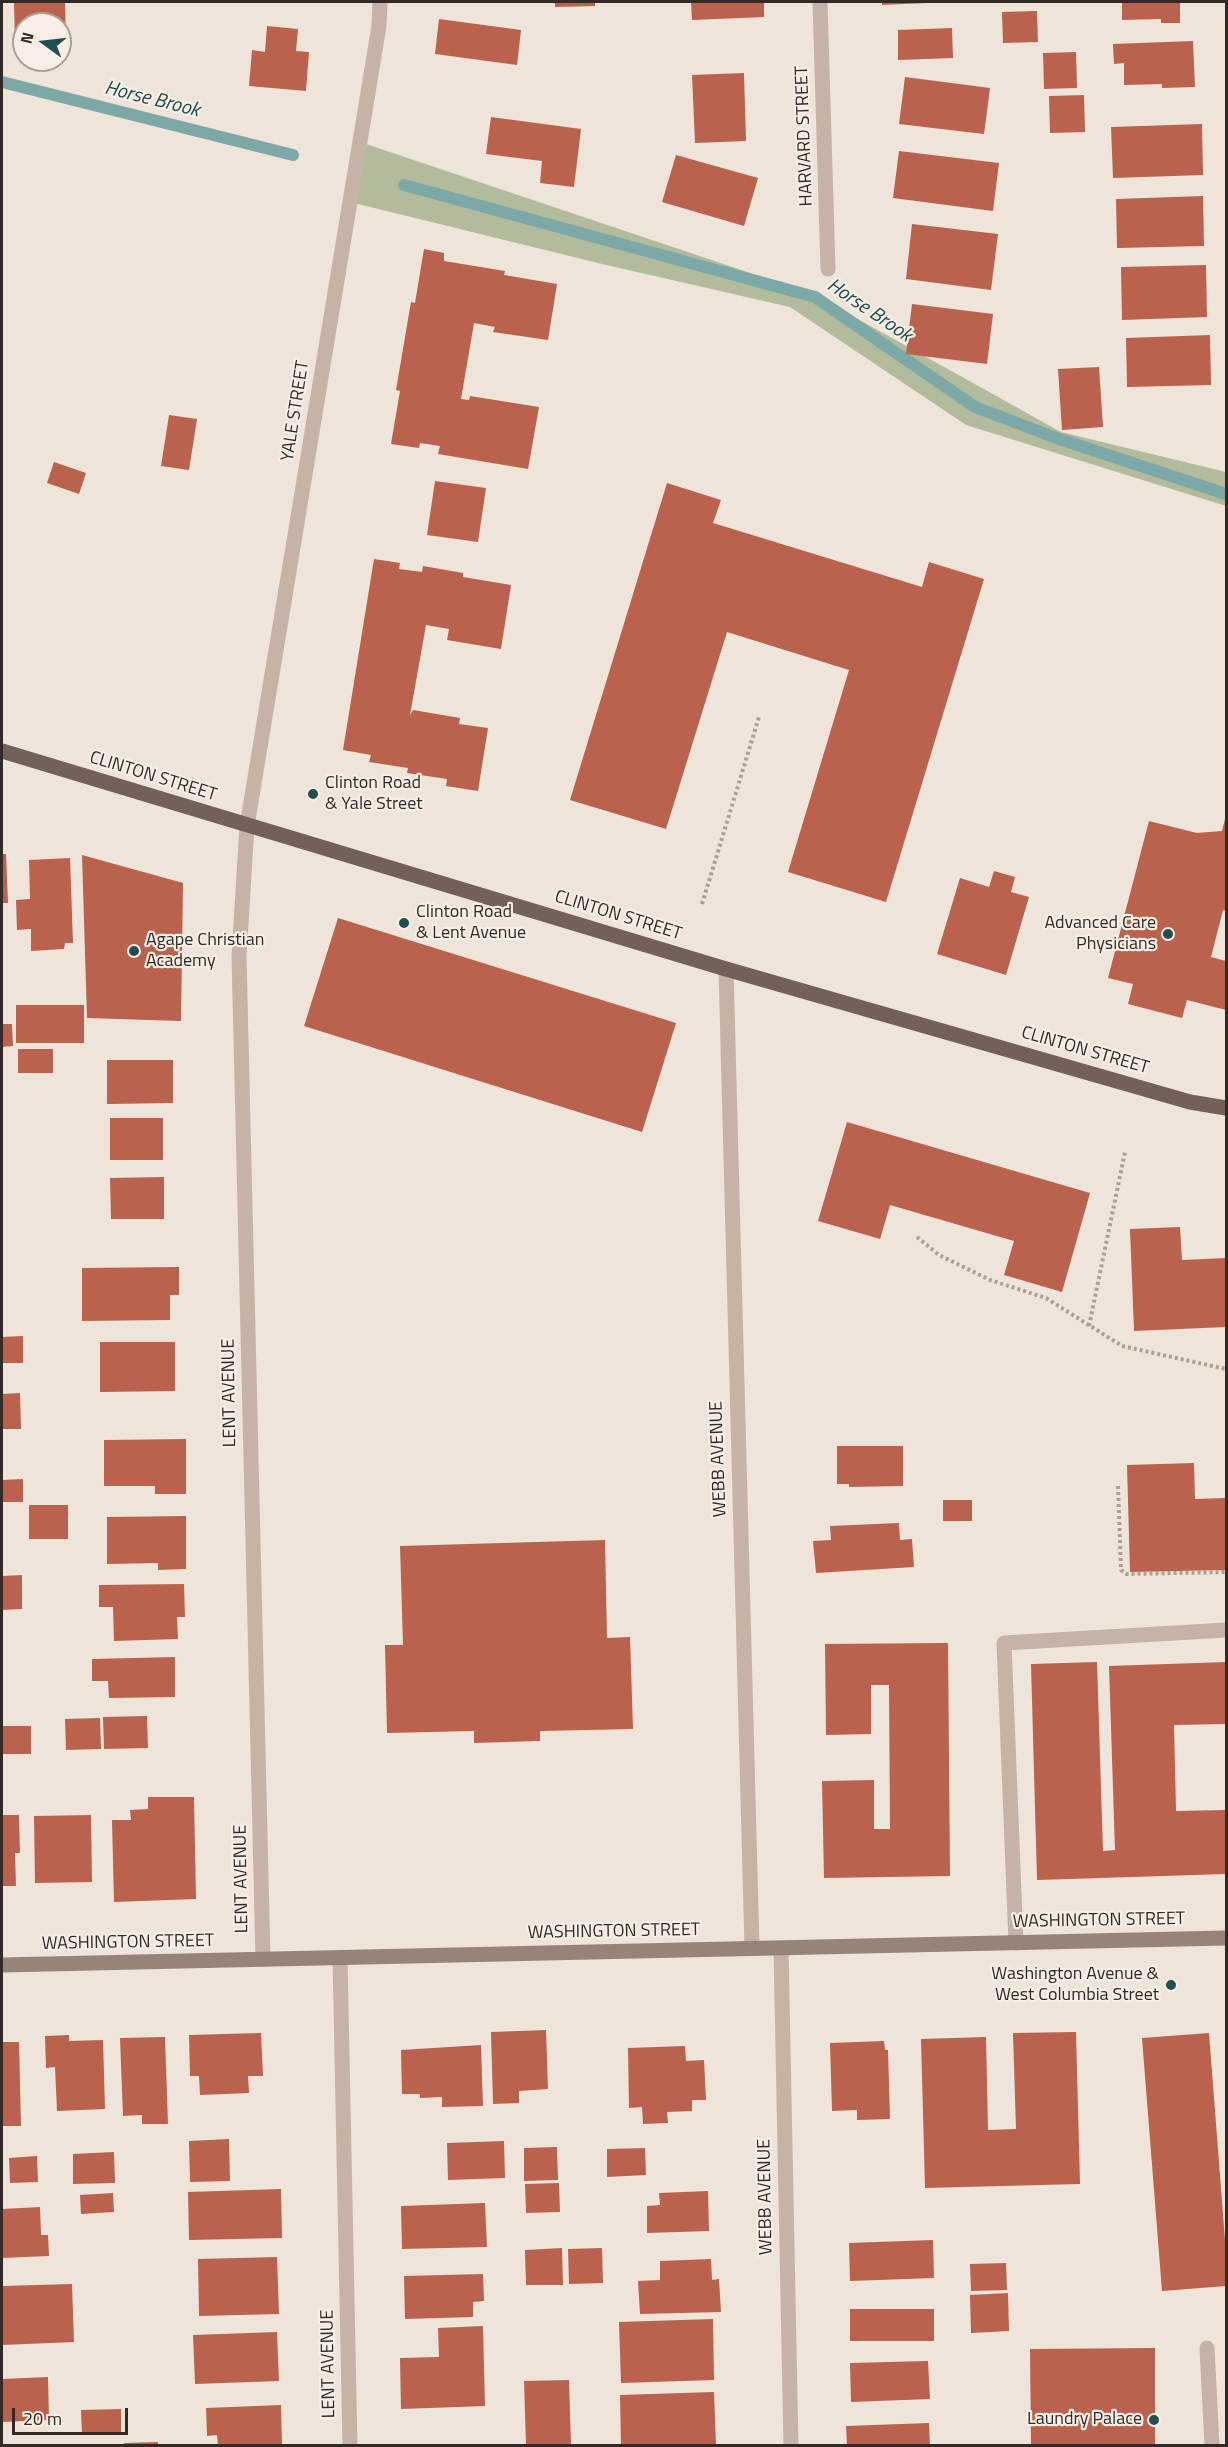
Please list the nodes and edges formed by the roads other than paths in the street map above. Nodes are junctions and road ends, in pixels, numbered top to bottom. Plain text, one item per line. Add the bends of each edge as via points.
1 (380, 2) edge
2 (820, 2) edge
3 (828, 269) dead end
4 (2, 751) edge
5 (247, 826) junction
6 (726, 969) junction
7 (1227, 1108) edge
8 (1227, 1630) edge
9 (1227, 1938) edge
10 (1016, 1942) junction
11 (752, 1948) junction
12 (781, 1948) junction
13 (340, 1958) junction
14 (263, 1959) junction
15 (2, 1965) edge
16 (1207, 2348) dead end
17 (350, 2445) edge
18 (791, 2445) edge
19 (1212, 2445) edge

1 - 5 street, YALE STREET
2 - 3 street, HARVARD STREET
4 - 5 main road, CLINTON STREET
5 - 6 main road, CLINTON STREET
5 - 14 street, LENT AVENUE via 239,956
6 - 7 main road, CLINTON STREET via 1190,1102
6 - 11 street, WEBB AVENUE
8 - 10 street via 1004,1643
9 - 10 main road, WASHINGTON STREET
10 - 12 main road, WASHINGTON STREET
11 - 12 main road, WASHINGTON STREET
11 - 13 main road, WASHINGTON STREET
12 - 18 street, WEBB AVENUE
13 - 14 main road, WASHINGTON STREET
13 - 17 street, LENT AVENUE
14 - 15 main road, WASHINGTON STREET
16 - 19 street

